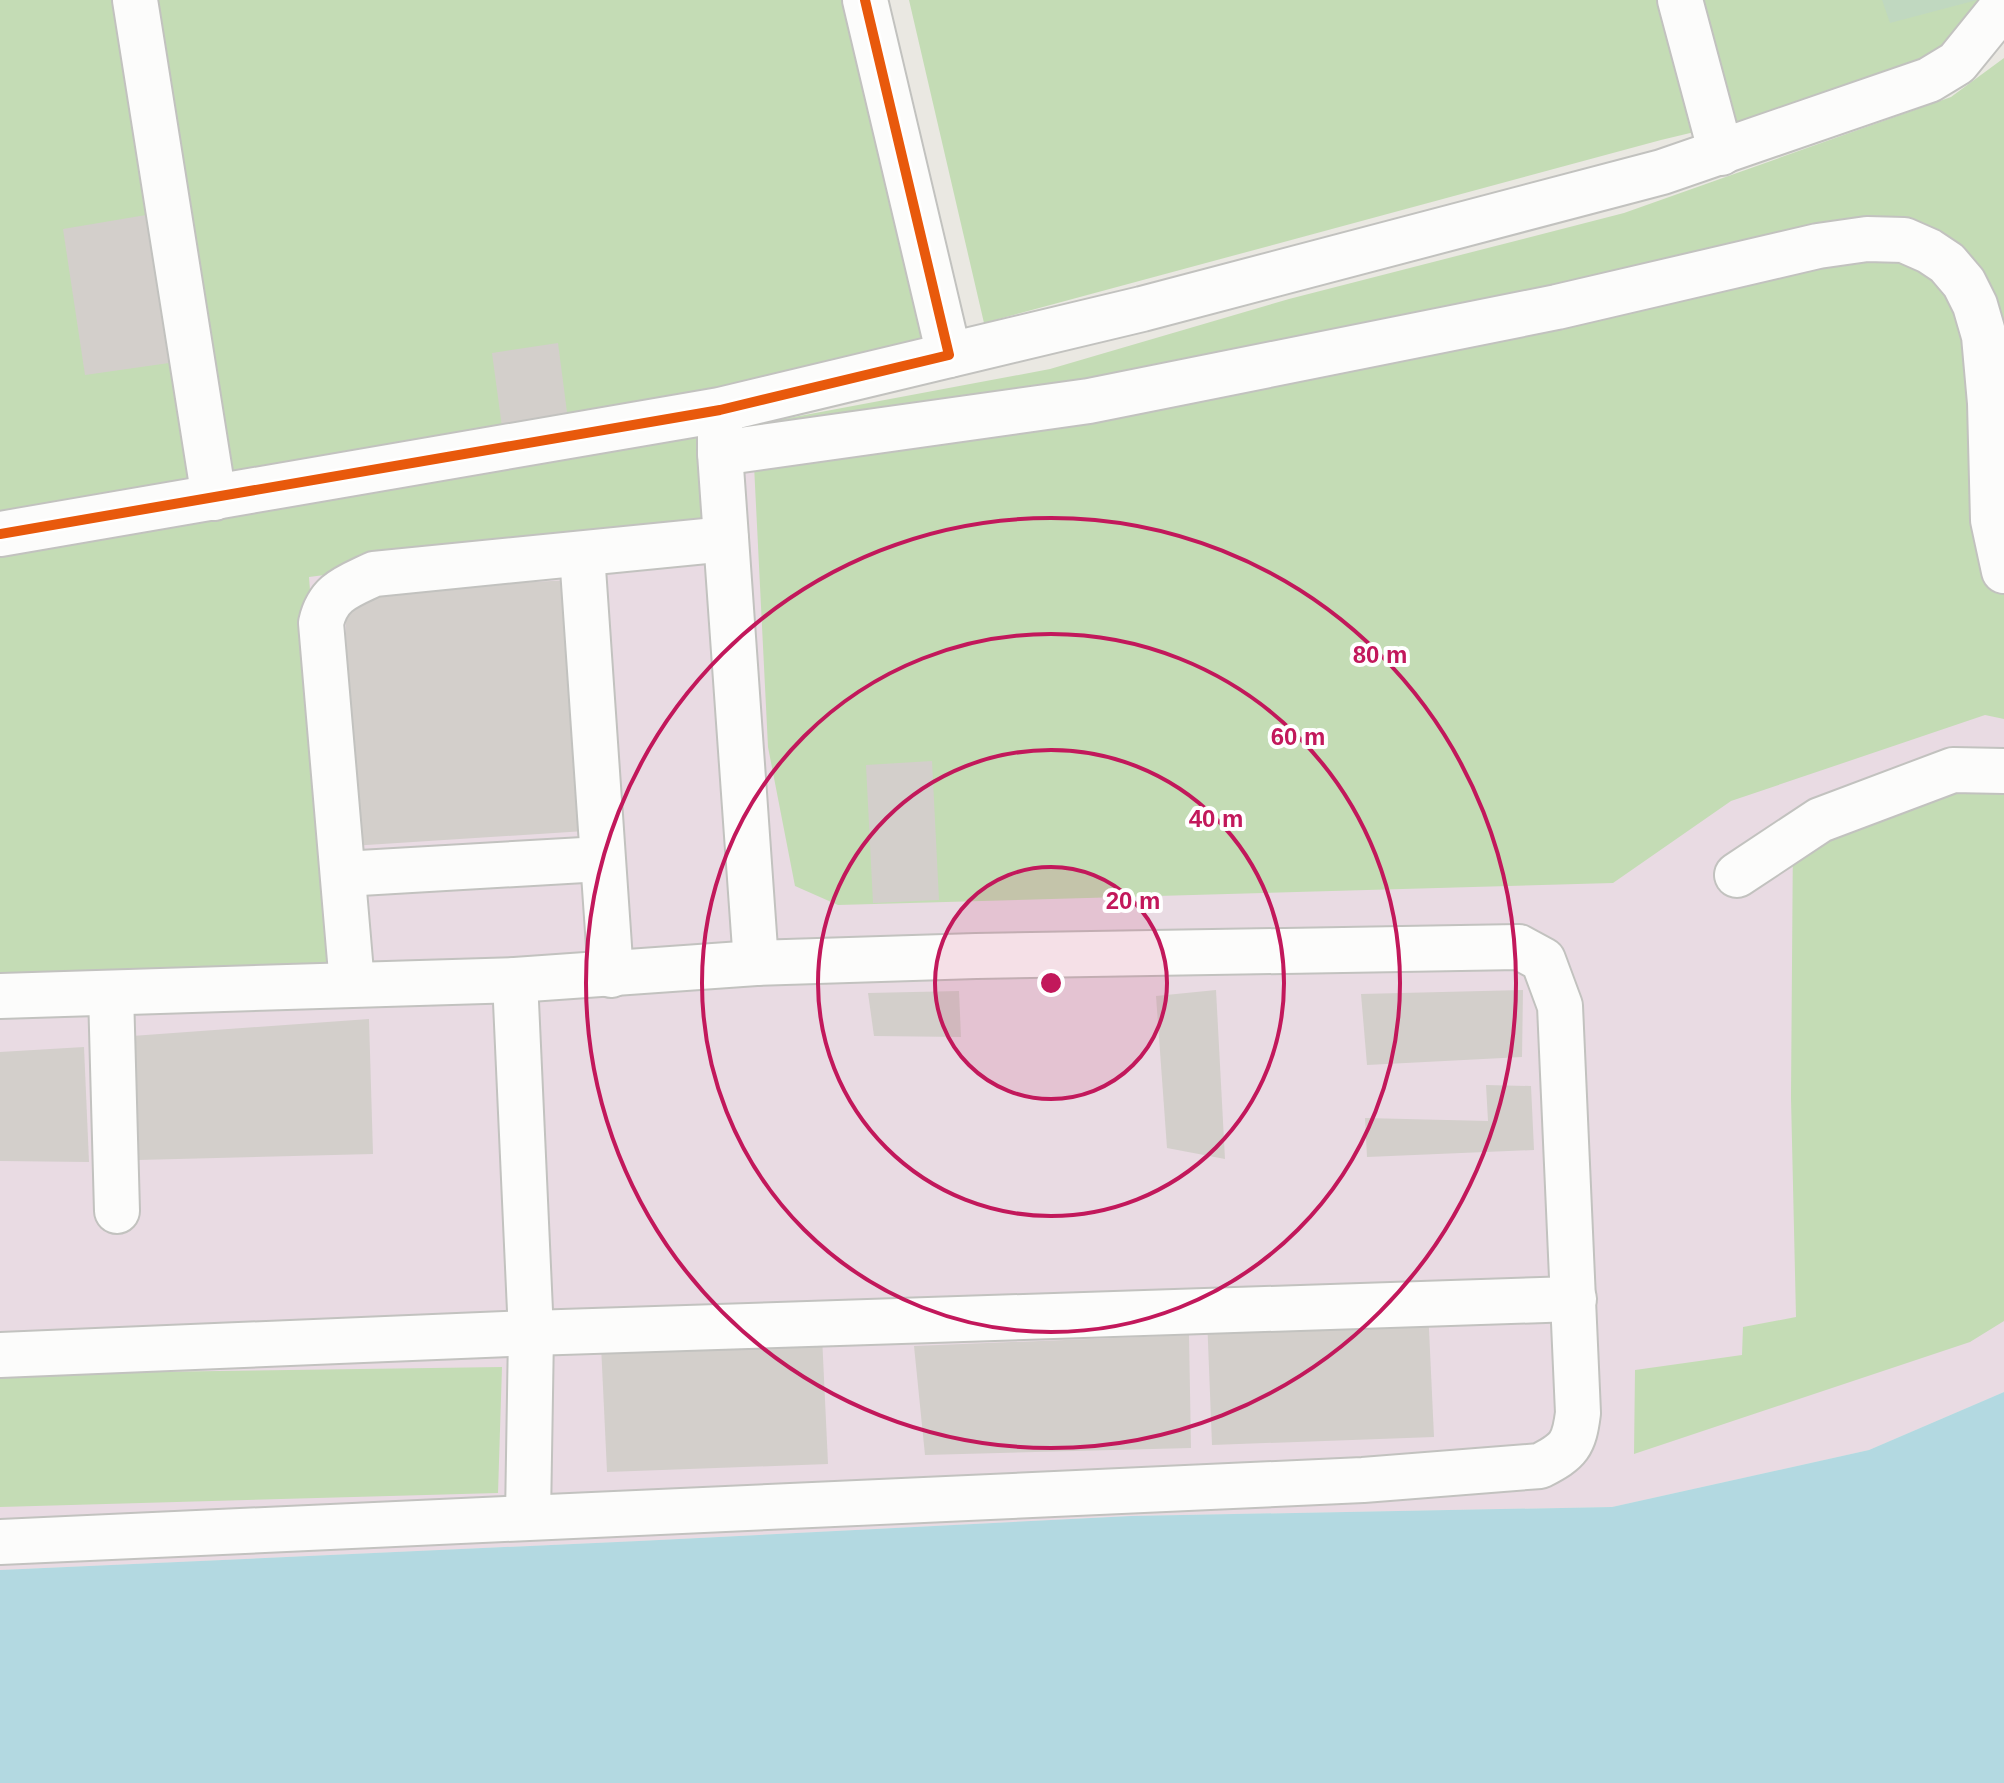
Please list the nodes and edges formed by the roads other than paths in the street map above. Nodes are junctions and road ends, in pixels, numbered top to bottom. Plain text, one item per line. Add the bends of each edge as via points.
1 (135, 0) edge
2 (865, 0) edge
3 (1680, 0) edge
4 (2004, 5) edge
5 (1721, 153) junction
6 (949, 355) junction
7 (720, 410) junction
8 (720, 453) junction
9 (214, 498) junction
10 (0, 534) edge
11 (726, 539) junction
12 (582, 554) junction
13 (2004, 571) edge
14 (2004, 771) edge
15 (601, 859) junction
16 (343, 874) junction
17 (1737, 875) dead end
18 (756, 963) junction
19 (611, 975) junction
20 (515, 980) junction
21 (352, 984) junction
22 (111, 993) junction
23 (0, 996) edge
24 (117, 1211) dead end
25 (1574, 1299) junction
26 (531, 1333) junction
27 (0, 1355) edge
28 (528, 1517) junction
29 (0, 1542) edge

1 - 9 street
2 - 6 street
3 - 5 street
4 - 5 street via 1957,63 1929,80
5 - 6 street via 1172,301
6 - 7 street
7 - 8 street
7 - 9 street
8 - 11 street
8 - 13 street via 1089,401 1557,307 1818,246 1904,240 1947,263 1975,305 1984,336 1993,520
9 - 10 street
11 - 12 street
11 - 18 street
12 - 15 street
12 - 16 street via 374,574 336,593 325,606 321,623
14 - 17 street via 1953,770 1820,820
15 - 16 street
15 - 19 street
16 - 21 street
18 - 19 street
18 - 25 street via 1519,947 1543,960 1560,1006
19 - 20 street
20 - 21 street
20 - 26 street
21 - 22 street
22 - 23 street
22 - 24 street
25 - 26 street
25 - 28 street via 1575,1439 1562,1455 1540,1466 1363,1480
26 - 27 street
26 - 28 street
28 - 29 street

